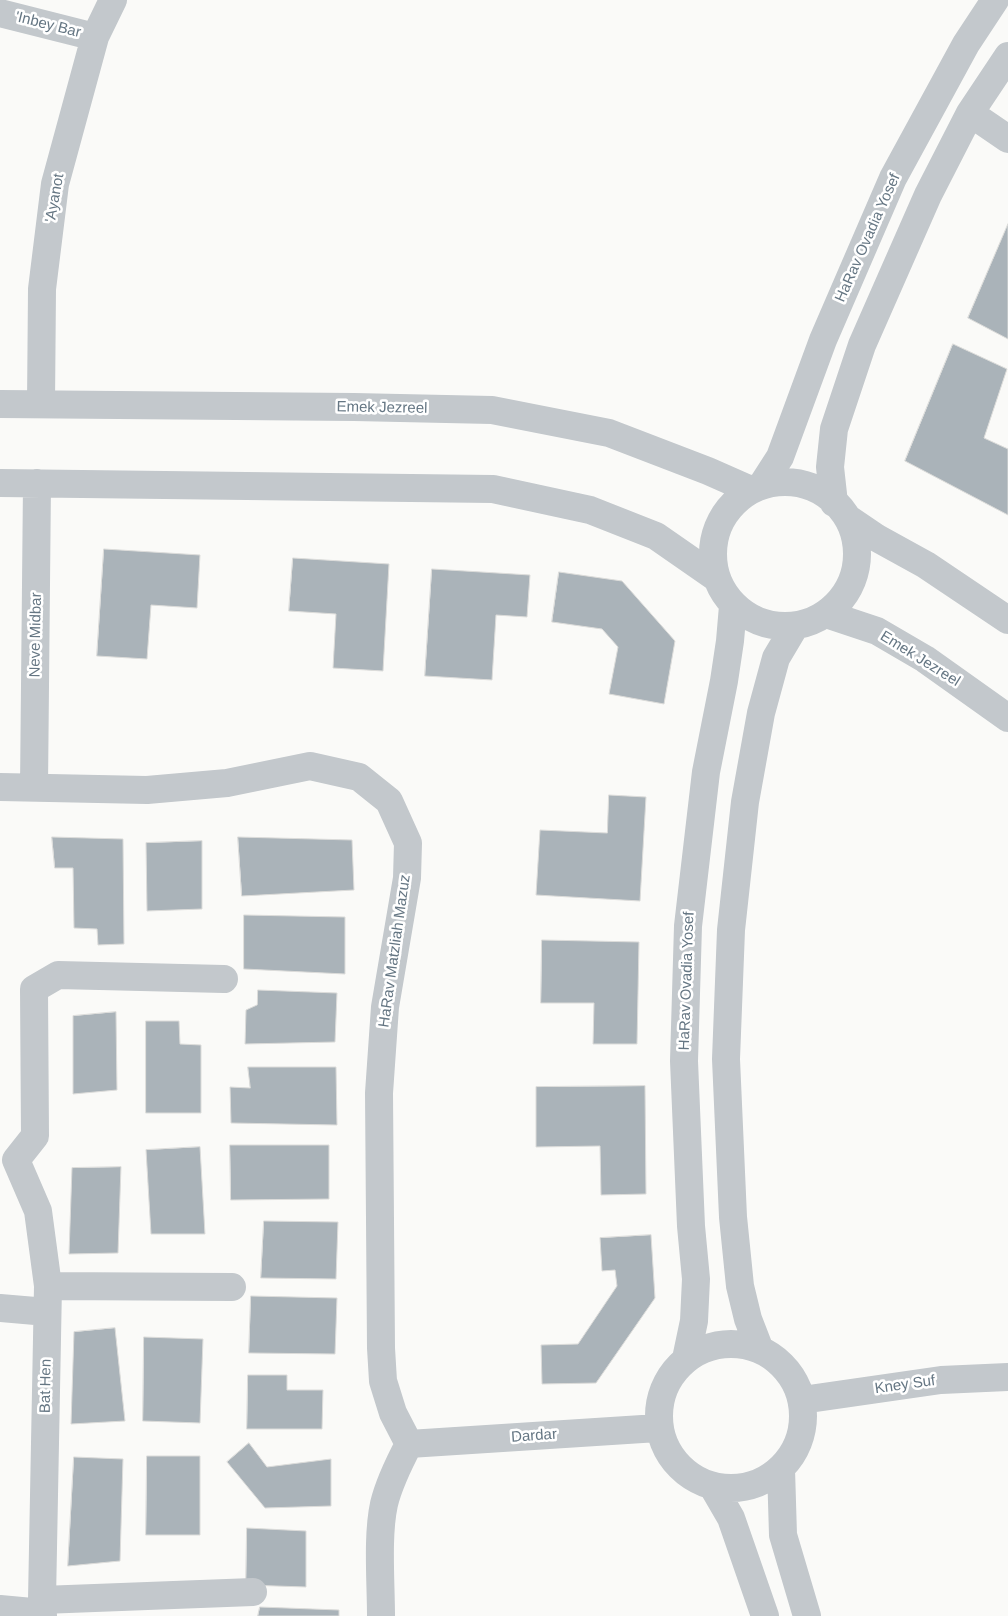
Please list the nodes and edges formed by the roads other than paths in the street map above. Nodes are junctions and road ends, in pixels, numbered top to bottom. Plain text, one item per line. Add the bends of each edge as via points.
1 (113, 0) edge
2 (995, 0) edge
3 (0, 13) edge
4 (95, 36) junction
5 (1008, 56) edge
6 (970, 113) junction
7 (1008, 139) edge
8 (0, 404) edge
9 (40, 404) junction
10 (0, 482) edge
11 (37, 483) junction
12 (756, 488) junction
13 (842, 511) junction
14 (715, 577) junction
15 (733, 606) junction
16 (826, 614) junction
17 (1008, 620) edge
18 (795, 626) junction
19 (1008, 718) edge
20 (0, 787) edge
21 (34, 787) junction
22 (224, 980) dead end
23 (8, 1158) edge
24 (232, 1287) dead end
25 (48, 1299) junction
26 (0, 1308) edge
27 (760, 1350) junction
28 (686, 1359) junction
29 (1008, 1377) edge
30 (802, 1400) junction
31 (658, 1428) junction
32 (409, 1444) junction
33 (781, 1469) junction
34 (713, 1487) junction
35 (253, 1592) dead end
36 (0, 1610) edge
37 (42, 1610) edge
38 (381, 1616) edge
39 (765, 1616) edge
40 (807, 1616) edge

1 - 4 street, 'Ayanot
2 - 12 street, HaRav Ovadia Yosef via 966,44 893,178 823,340 780,457
3 - 4 street, 'Inbey Bar
4 - 9 street, 'Ayanot via 55,184 42,290
5 - 6 street
6 - 7 street
6 - 13 street via 928,195 862,345 834,429 830,467
8 - 9 street, Emek Jezreel
9 - 12 street, Emek Jezreel via 492,410 609,433
10 - 11 street
11 - 14 street via 493,489 590,510 656,536
11 - 21 street, Neve Midbar
12 - 13 street via 783,482 806,484 830,497
12 - 14 street via 732,504 717,528 712,554
13 - 16 street via 857,546 855,574 840,601
13 - 17 street via 877,538 926,565
14 - 15 street
15 - 18 street via 758,622
15 - 28 street, HaRav Ovadia Yosef via 724,681 706,772 688,926 684,1061 696,1279 694,1321
16 - 18 street
16 - 19 street, Emek Jezreel via 877,631 893,640
18 - 27 street via 776,658 762,713 745,802 731,930 726,1059 733,1217 740,1286
20 - 21 street, HaRav Matzliah Mazuz
21 - 32 street, HaRav Matzliah Mazuz via 147,790 227,783 310,766 359,777 389,801 408,843 407,878 385,1007 379,1093 381,1348 383,1381
22 - 23 street via 58,974 34,989 35,1136
23 - 25 street, Bat Hen via 38,1211
24 - 25 street
25 - 26 street
25 - 37 street, Bat Hen
27 - 28 street via 731,1343 696,1352
27 - 30 street via 775,1358 792,1377
28 - 31 street via 676,1367 659,1398
29 - 30 street, Kney Suf via 941,1380
30 - 33 street via 803,1429 794,1453
31 - 32 street, Dardar
31 - 34 street via 660,1439 681,1470
32 - 38 street via 384,1504
33 - 34 street via 764,1482 739,1489
33 - 40 street via 783,1536
34 - 39 street via 731,1518
35 - 37 street
36 - 37 street

